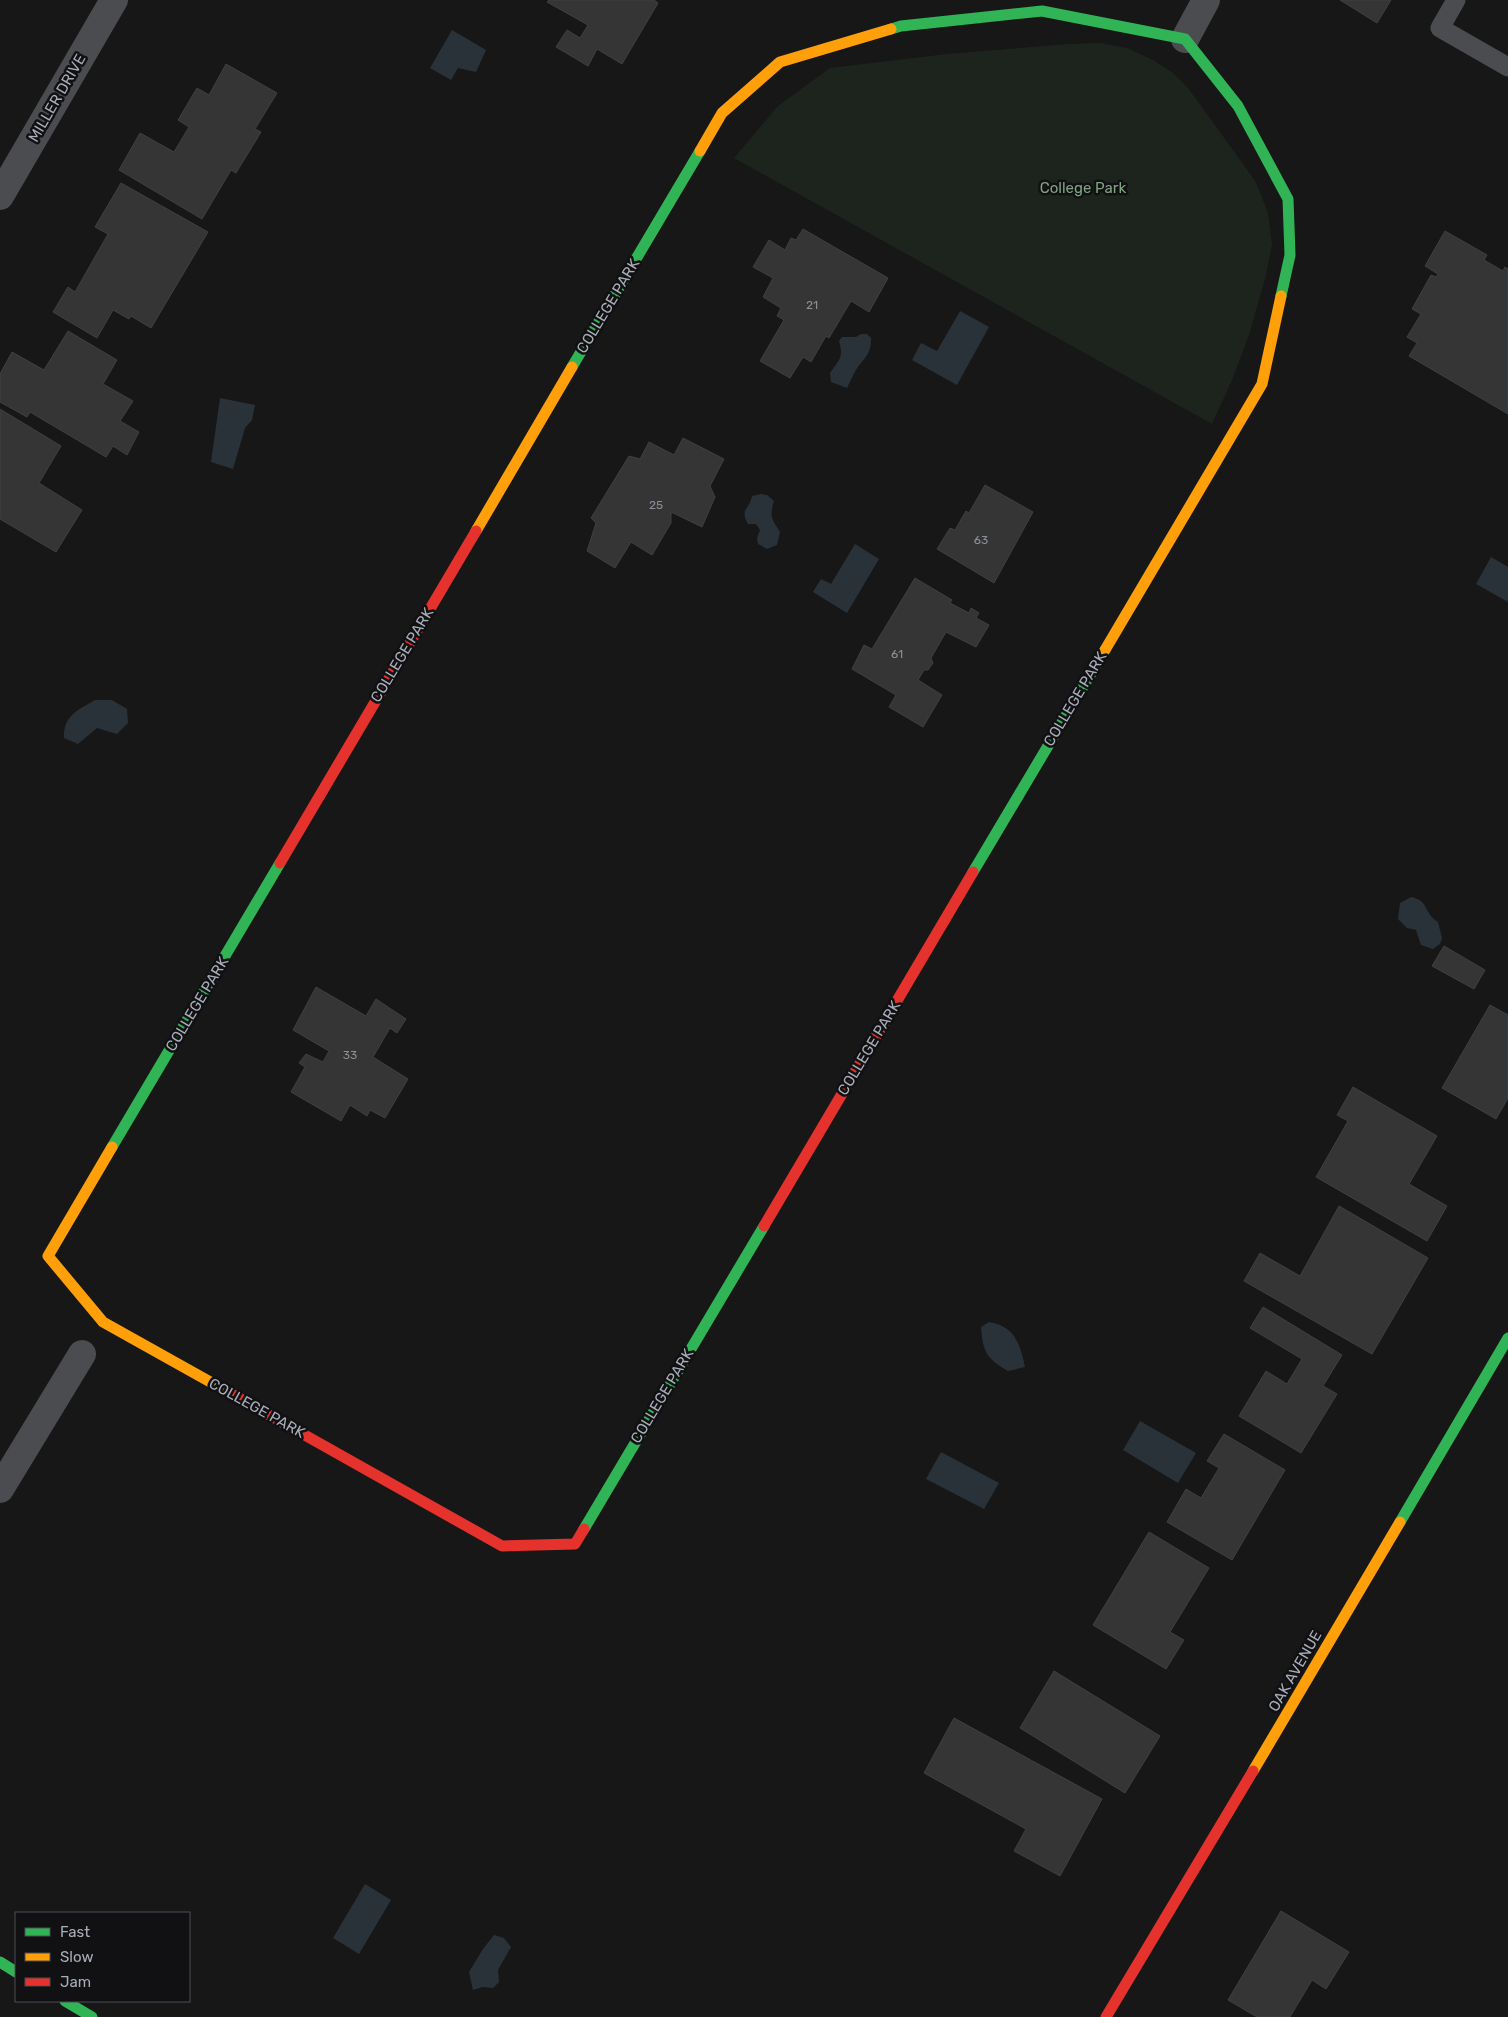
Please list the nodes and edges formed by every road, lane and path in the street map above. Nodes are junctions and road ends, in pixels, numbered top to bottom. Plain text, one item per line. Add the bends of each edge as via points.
1 (114, 0) edge
2 (1206, 0) edge
3 (1456, 0) edge
4 (1185, 39) junction
5 (1508, 67) edge
6 (0, 196) edge
7 (1508, 1338) edge
8 (82, 1354) dead end
9 (0, 1489) edge
10 (0, 1962) edge
11 (15, 1971) edge
12 (67, 2002) edge
13 (92, 2017) edge
14 (1106, 2017) edge

1 - 6 street, MILLER DRIVE
2 - 4 street
3 - 5 lane via 1440,28
4 - 4 street, COLLEGE PARK via 1042,11 901,26 780,62 722,113 48,1256 103,1322 502,1546 575,1544 1262,384 1290,255 1288,199 1238,106
7 - 14 street, OAK AVENUE
8 - 9 street
10 - 11 street
12 - 13 street

